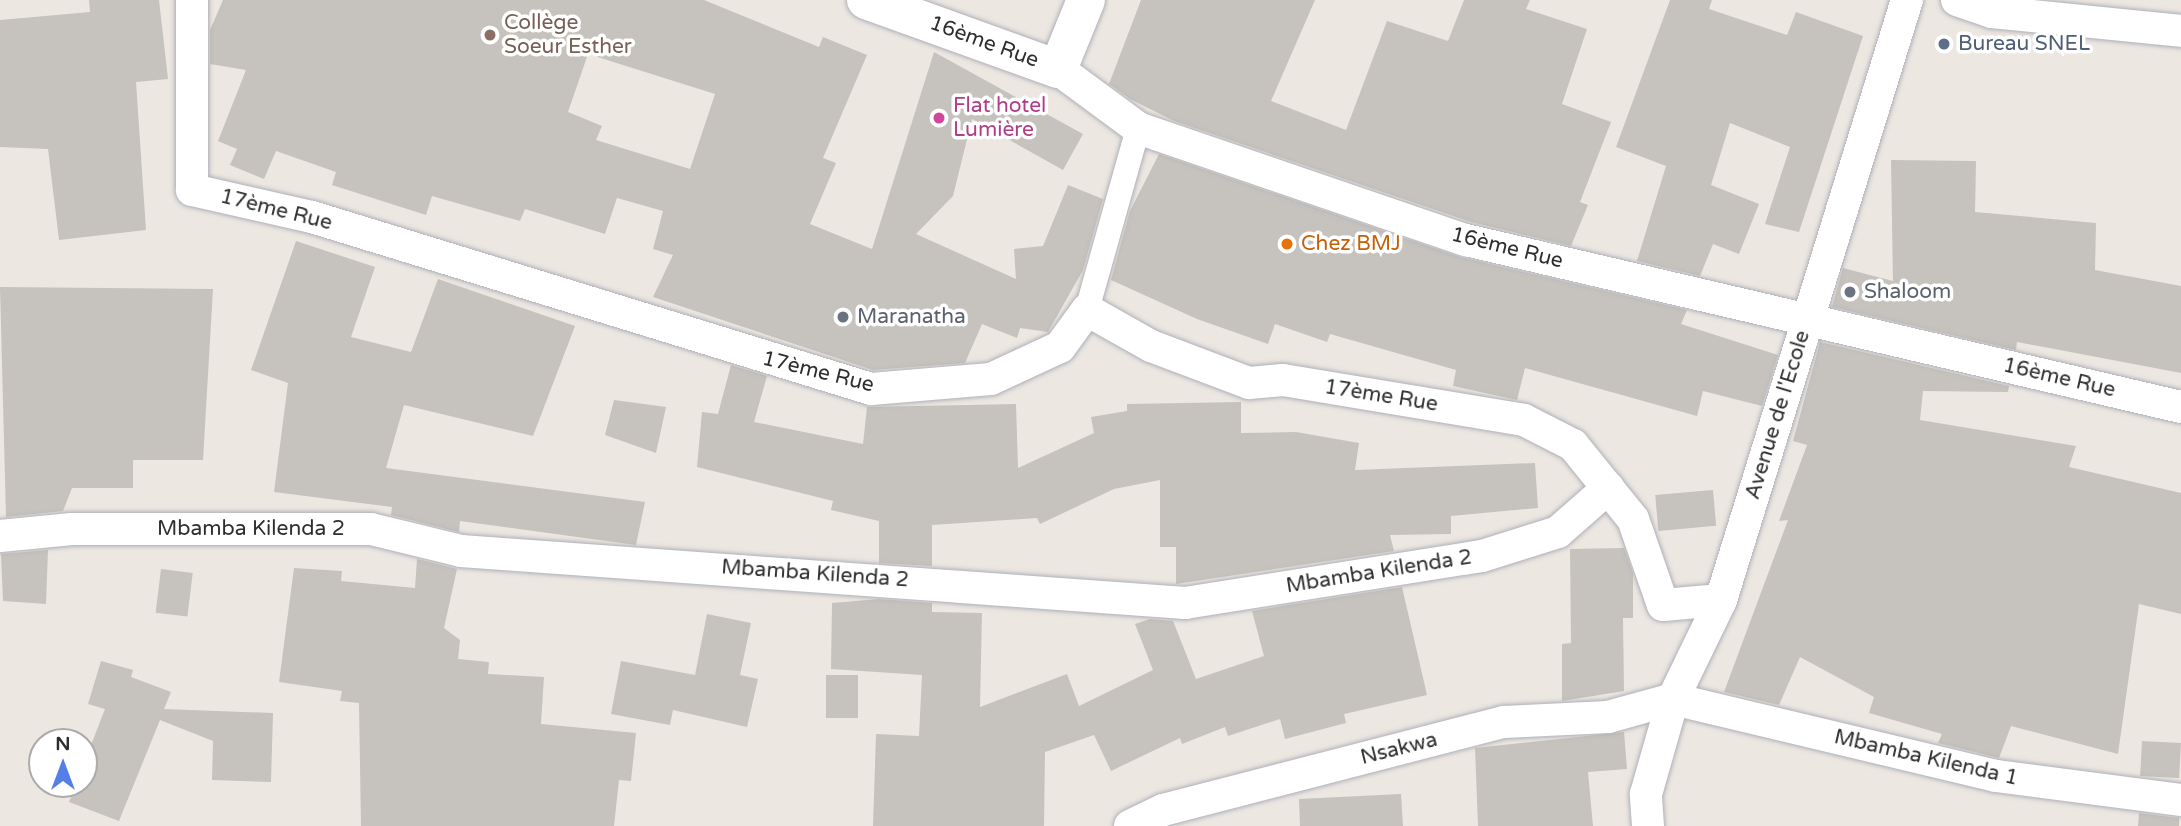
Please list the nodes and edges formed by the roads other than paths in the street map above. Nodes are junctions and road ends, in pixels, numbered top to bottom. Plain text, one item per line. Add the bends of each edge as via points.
1 (192, 0) edge
2 (866, 0) edge
3 (1086, 0) edge
4 (1907, 0) edge
5 (1957, 0) edge
6 (2181, 31) edge
7 (1058, 69) junction
8 (1138, 128) junction
9 (1087, 310) junction
10 (1807, 319) junction
11 (2181, 407) edge
12 (1608, 488) junction
13 (0, 536) edge
14 (1721, 600) junction
15 (1673, 699) junction
16 (2181, 800) edge
17 (1130, 826) edge
18 (1648, 826) edge

1 - 9 street, 17ème Rue via 192,190 312,217 871,389 991,379 1060,347
2 - 7 street, 16ème Rue
3 - 7 street
4 - 10 street, Avenue de l'Ecole
5 - 6 street via 1992,12
7 - 8 street, 16ème Rue
8 - 9 street
8 - 10 street, 16ème Rue via 1466,240
9 - 12 street, 17ème Rue via 1151,346 1249,383 1283,380 1524,420 1573,445
10 - 11 street, 16ème Rue
10 - 14 street, Avenue de l'Ecole
12 - 13 street, Mbamba Kilenda 2 via 1558,532 1482,556 1185,603 461,551 371,529 72,530
12 - 14 street, 17ème Rue via 1633,519 1663,605
14 - 15 street, Avenue de l'Ecole
15 - 16 street, Mbamba Kilenda 1 via 1996,776
15 - 17 street, Nsakwa via 1608,717 1504,722 1163,810
15 - 18 street, Avenue de l'Ecole via 1646,794

